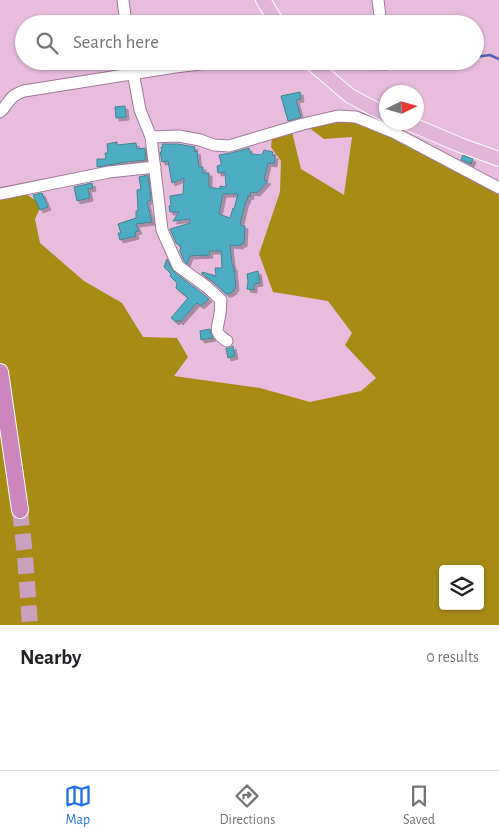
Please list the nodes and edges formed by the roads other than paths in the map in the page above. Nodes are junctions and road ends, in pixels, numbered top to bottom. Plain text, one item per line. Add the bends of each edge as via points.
1 (123, 0) edge
2 (263, 0) edge
3 (378, 0) edge
4 (125, 15) edge
5 (272, 15) edge
6 (380, 15) edge
7 (132, 70) edge
8 (157, 70) edge
9 (319, 70) edge
10 (133, 74) junction
11 (379, 111) edge
12 (0, 112) edge
13 (424, 130) edge
14 (151, 137) junction
15 (499, 159) edge
16 (155, 167) junction
17 (499, 188) edge
18 (0, 194) edge
19 (227, 341) dead end
20 (0, 372) edge
21 (20, 510) tunnel mouth

1 - 4 street
2 - 5 main road
3 - 6 street
7 - 10 street
8 - 10 street
9 - 11 main road via 350,96
10 - 12 street via 16,94
10 - 14 street via 140,110
13 - 15 main road
14 - 16 street
14 - 17 street via 179,136 229,146 338,116 356,117 395,133
16 - 18 street via 110,172
16 - 19 street via 162,230 178,266 221,300 218,332
20 - 21 highway

